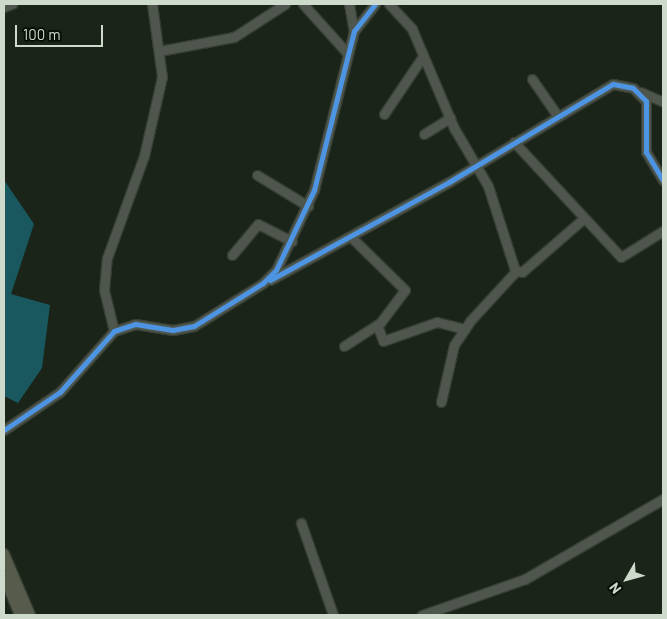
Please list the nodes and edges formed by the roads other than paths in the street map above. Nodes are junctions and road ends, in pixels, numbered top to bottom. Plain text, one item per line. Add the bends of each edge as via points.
1 (12, 4) edge
2 (152, 4) edge
3 (286, 4) edge
4 (303, 4) edge
5 (349, 4) edge
6 (375, 4) edge
7 (389, 4) edge
8 (4, 7) edge
9 (354, 31) junction
10 (159, 51) junction
11 (348, 54) junction
12 (423, 56) junction
13 (532, 79) dead end
14 (633, 88) junction
15 (663, 102) edge
16 (384, 114) dead end
17 (557, 115) junction
18 (450, 118) junction
19 (424, 134) dead end
20 (514, 142) junction
21 (474, 166) junction
22 (257, 175) dead end
23 (663, 180) edge
24 (308, 206) junction
25 (583, 219) junction
26 (663, 231) edge
27 (351, 237) junction
28 (292, 241) junction
29 (232, 255) dead end
30 (516, 271) junction
31 (264, 283) junction
32 (378, 325) junction
33 (465, 328) junction
34 (114, 331) junction
35 (344, 346) dead end
36 (441, 402) dead end
37 (4, 430) edge
38 (663, 498) edge
39 (302, 523) dead end
40 (4, 554) edge
41 (4, 576) edge
42 (15, 591) junction
43 (20, 615) edge
44 (30, 615) edge
45 (333, 615) edge
46 (422, 615) edge

1 - 8 street
2 - 10 street
3 - 10 street via 234,37
4 - 11 street
5 - 9 street
6 - 9 street
7 - 12 street via 408,22
9 - 11 street
10 - 34 street via 162,77 144,156 107,258 104,290
11 - 24 street
12 - 16 street
12 - 18 street
13 - 17 street
14 - 15 street
14 - 17 street via 622,84 602,87
14 - 23 street via 646,101 646,152
17 - 20 street
18 - 19 street
18 - 21 street
20 - 21 street
20 - 25 street
21 - 27 street
21 - 30 street via 492,196 499,231
22 - 24 street
24 - 28 street
25 - 26 street via 621,257
25 - 30 street via 522,272
27 - 31 street
27 - 32 street via 405,290
28 - 29 street via 258,224
28 - 31 street
30 - 33 street
31 - 34 street via 194,326 173,330 135,324
32 - 33 street via 383,341 437,322
32 - 35 street
33 - 36 street via 454,345
34 - 37 street via 60,392
38 - 46 street via 525,580
39 - 45 street
40 - 42 main road
41 - 42 main road
42 - 43 main road
42 - 44 main road

